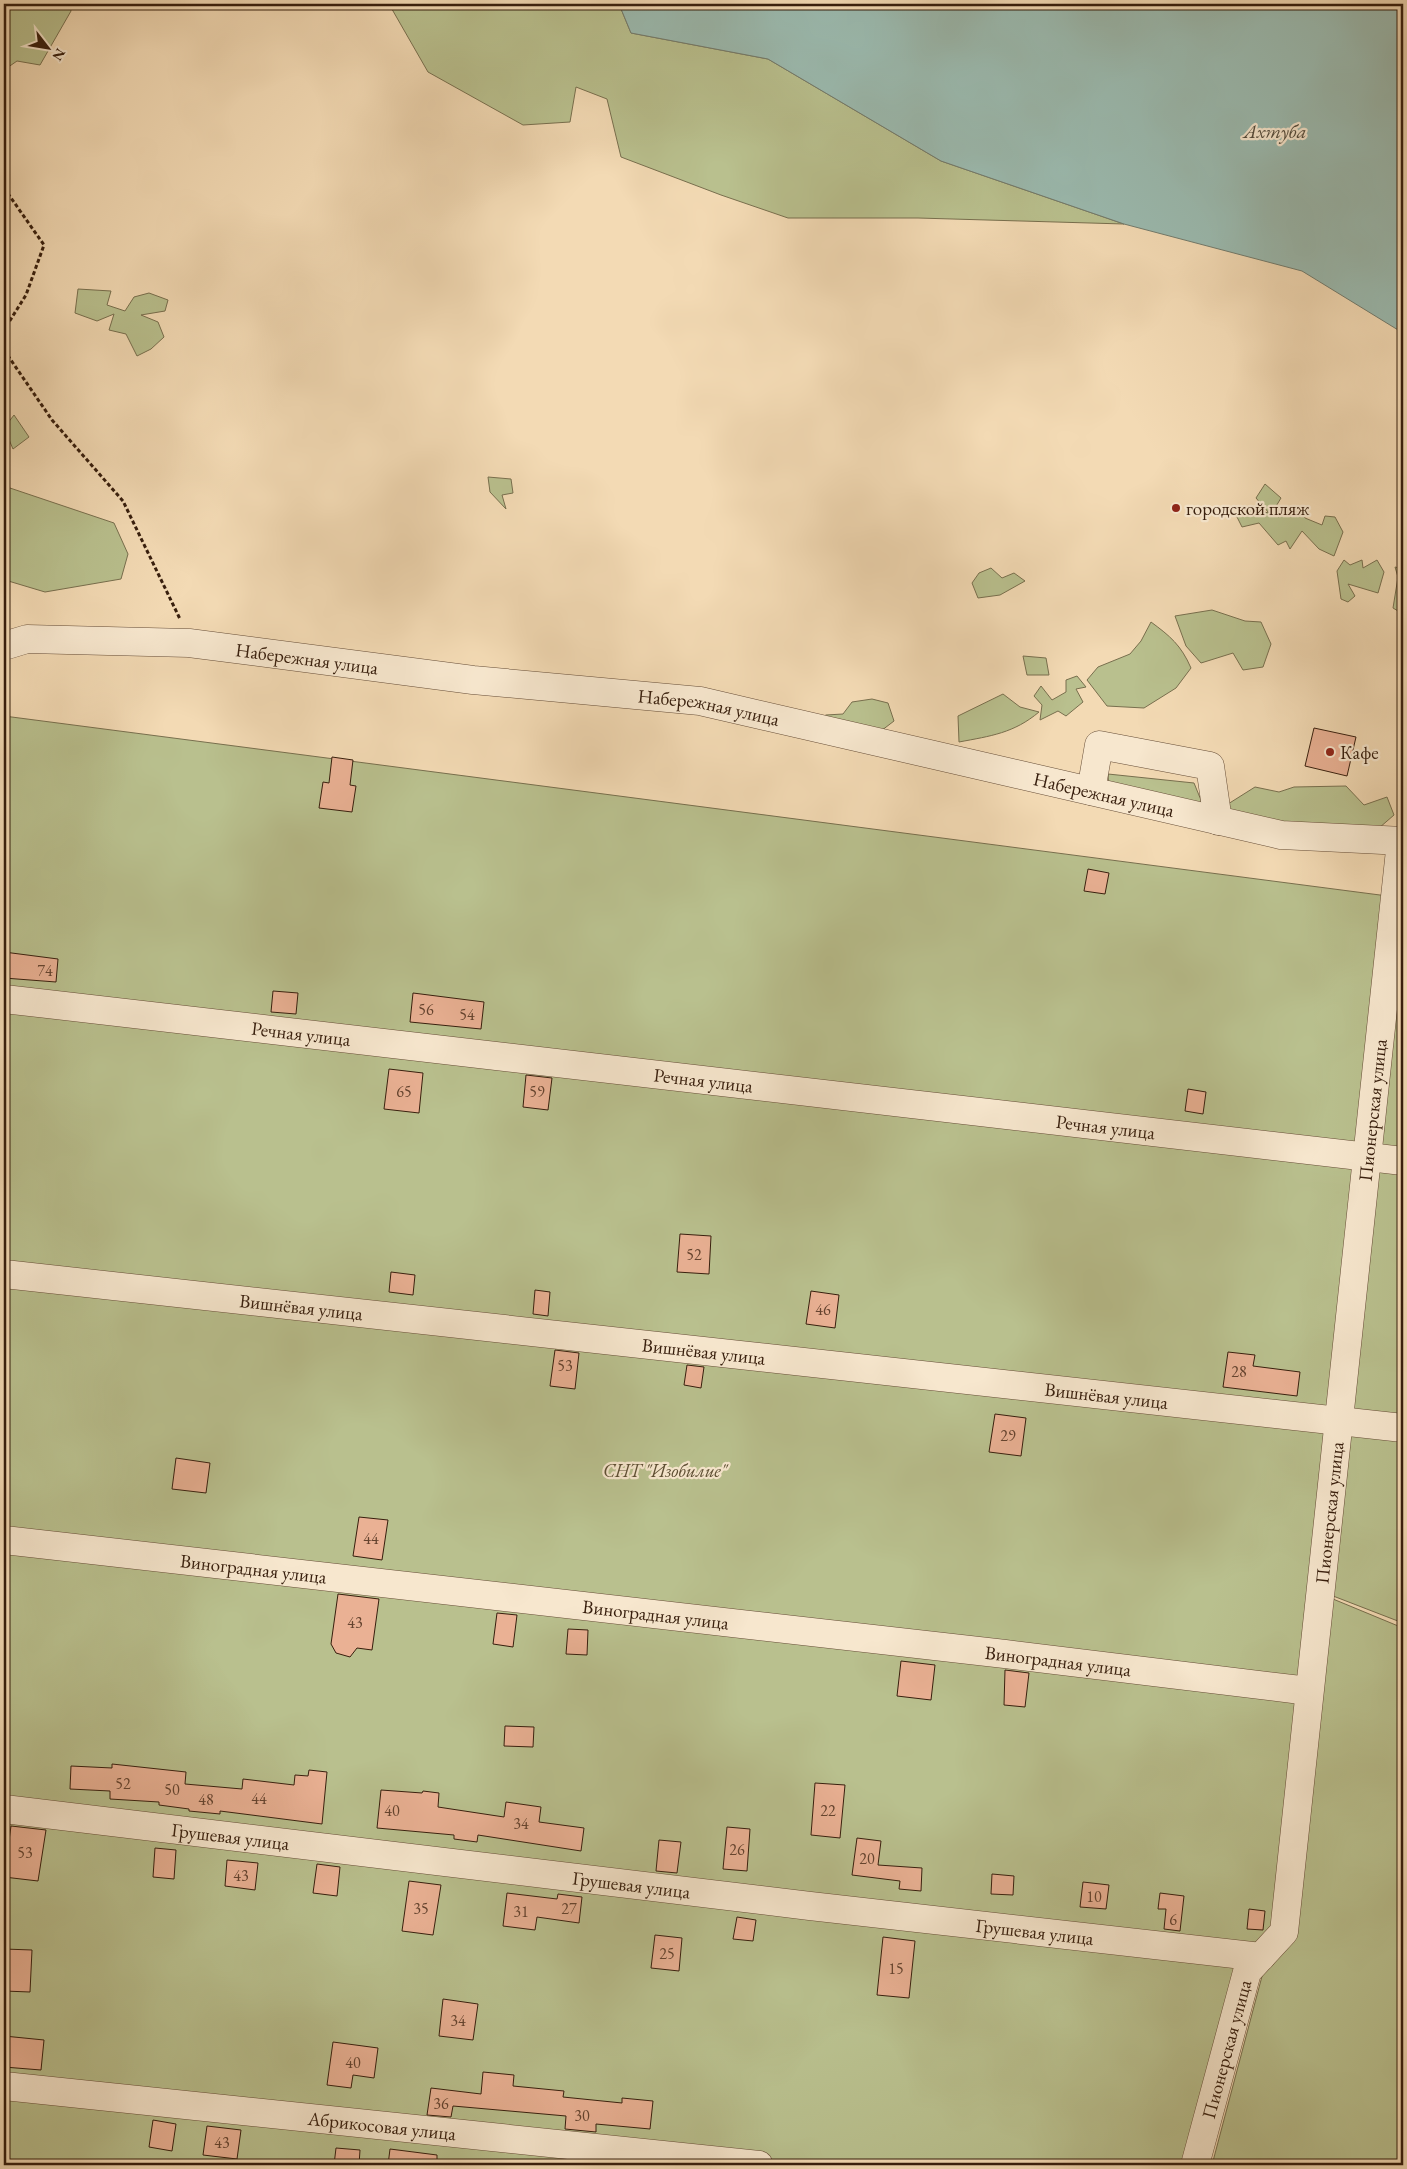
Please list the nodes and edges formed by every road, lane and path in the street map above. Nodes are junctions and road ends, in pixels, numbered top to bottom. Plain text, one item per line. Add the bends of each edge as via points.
1 (4, 188) edge
2 (4, 330) edge
3 (4, 350) edge
4 (189, 643) junction
5 (4, 646) edge
6 (1091, 791) junction
7 (1218, 821) junction
8 (1402, 841) edge
9 (4, 999) edge
10 (1367, 1158) junction
11 (1403, 1162) edge
12 (4, 1274) edge
13 (1338, 1422) junction
14 (1403, 1428) edge
15 (4, 1540) edge
16 (1309, 1691) junction
17 (4, 1809) edge
18 (1261, 1957) junction
19 (4, 2086) edge
20 (759, 2165) edge
21 (1195, 2165) edge

1 - 2 path via 44,245 26,294
3 - 4 path via 52,420 123,501
4 - 5 street, Набережная улица via 28,639
4 - 6 street, Набережная улица via 472,680 700,701
6 - 7 street, Набережная улица
6 - 7 street via 1099,745 1210,766
7 - 8 street, Набережная улица via 1282,835
8 - 10 street, Пионерская улица
9 - 10 street, Речная улица
10 - 11 street, Речная улица
10 - 13 street, Пионерская улица
12 - 13 street, Вишнёвая улица
13 - 14 street, Вишнёвая улица
13 - 16 street, Пионерская улица
15 - 16 street, Виноградная улица
16 - 18 street, Пионерская улица via 1284,1932
17 - 18 street, Грушевая улица
18 - 21 street, Пионерская улица via 1247,1972
19 - 20 street, Абрикосовая улица

